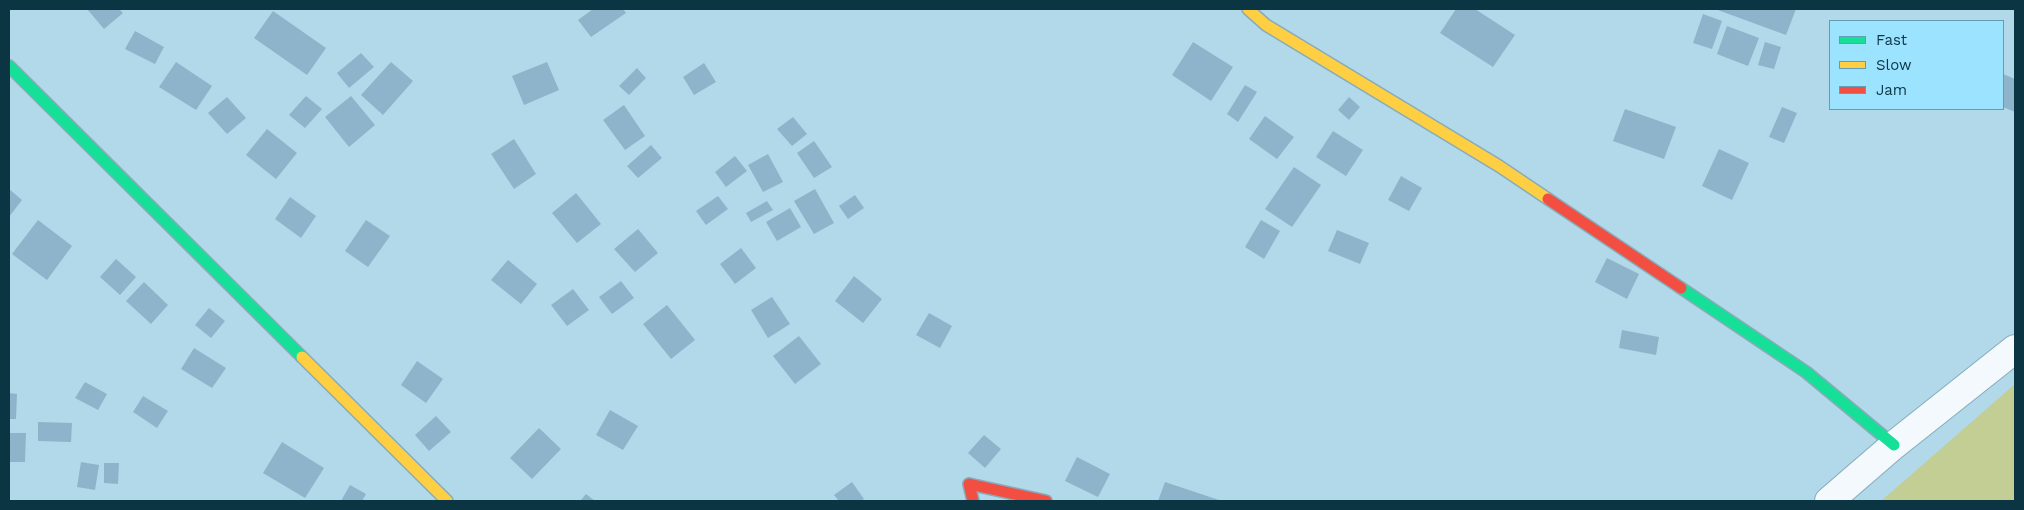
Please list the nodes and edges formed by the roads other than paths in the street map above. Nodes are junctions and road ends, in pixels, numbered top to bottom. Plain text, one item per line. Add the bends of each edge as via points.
1 (1248, 9) edge
2 (9, 66) edge
3 (2015, 349) edge
4 (1894, 445) junction
5 (447, 501) edge
6 (973, 501) edge
7 (1046, 501) edge
8 (1829, 501) edge

1 - 4 street via 1266,25 1499,166 1806,372
2 - 5 street
3 - 4 street
4 - 8 street
6 - 7 street via 970,484

